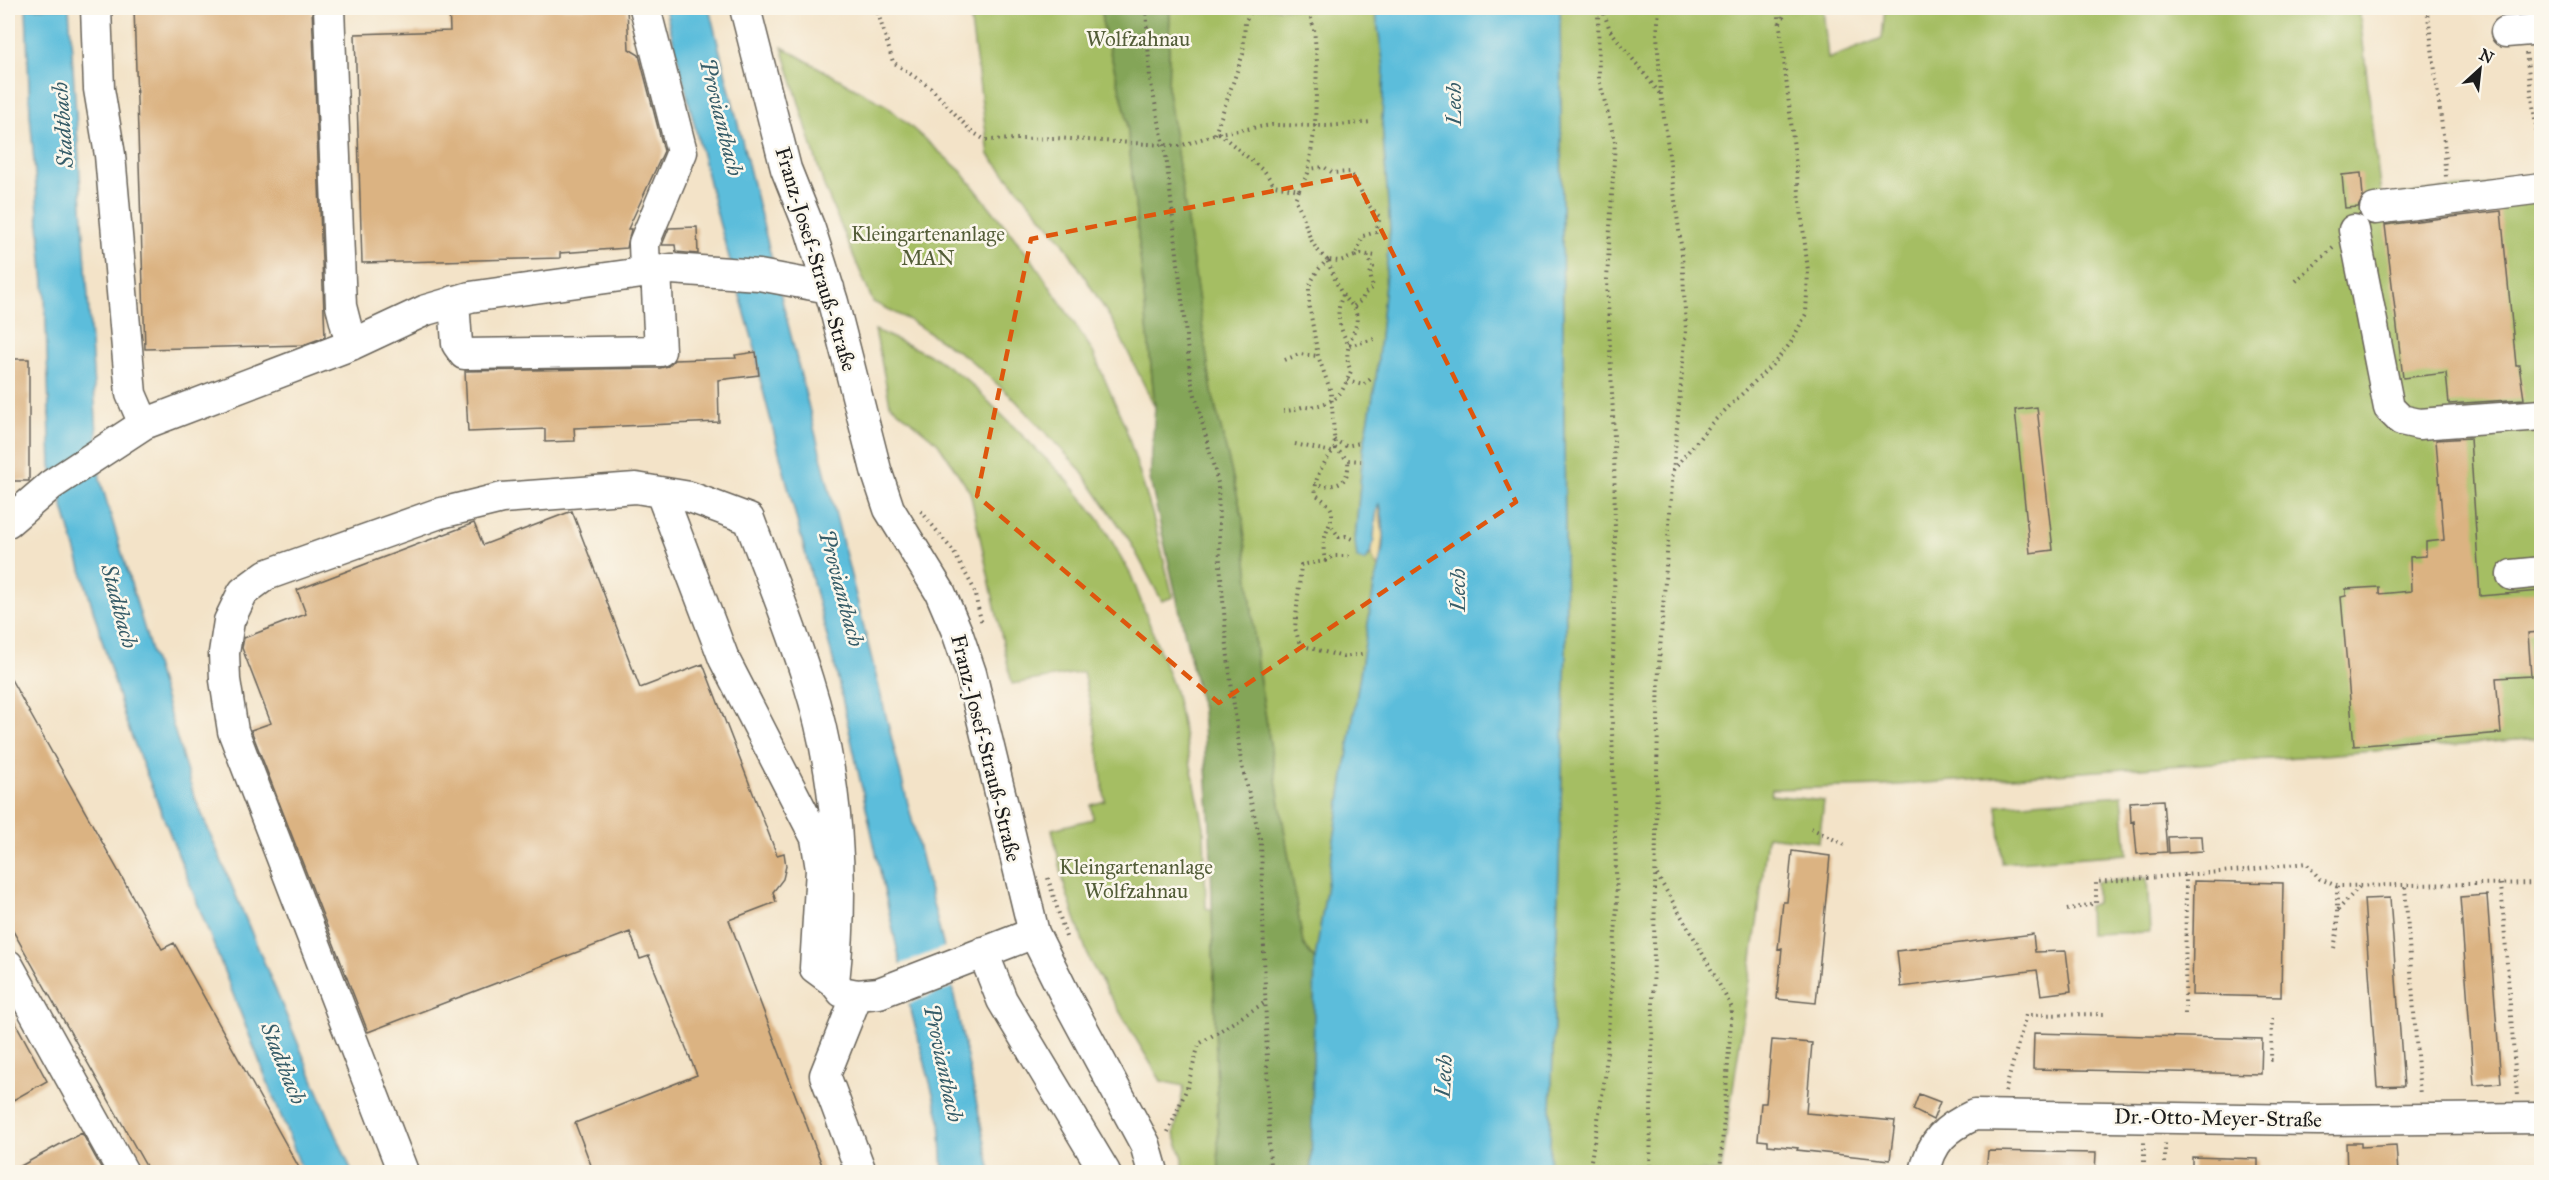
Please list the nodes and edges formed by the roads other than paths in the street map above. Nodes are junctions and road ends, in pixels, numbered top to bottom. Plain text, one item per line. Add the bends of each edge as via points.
1 (96, 8) edge
2 (329, 8) edge
3 (645, 8) edge
4 (745, 8) edge
5 (2528, 193) edge
6 (2375, 209) dead end
7 (2354, 230) dead end
8 (651, 271) junction
9 (829, 288) junction
10 (454, 302) junction
11 (351, 345) junction
12 (2541, 415) edge
13 (144, 424) junction
14 (661, 493) junction
15 (8, 522) edge
16 (2541, 572) edge
17 (2512, 575) dead end
18 (1034, 933) junction
19 (977, 954) junction
20 (8, 964) edge
21 (857, 990) junction
22 (2530, 1119) edge
23 (123, 1173) edge
24 (403, 1173) edge
25 (861, 1173) edge
26 (1105, 1173) edge
27 (1153, 1173) edge
28 (1925, 1173) edge

1 - 13 street via 99,89 110,155 131,394
2 - 11 street via 341,306
3 - 8 street via 682,153 644,243
4 - 9 street, Franz-Josef-Strauß-Straße via 786,169
5 - 6 street
7 - 12 street via 2389,408 2401,420 2419,424
8 - 9 street via 708,270
8 - 10 street
8 - 10 street via 660,351 464,354 457,344
9 - 18 street, Franz-Josef-Strauß-Straße via 889,509 940,592 971,673
10 - 11 street via 426,310
11 - 13 street
13 - 15 street via 51,484
14 - 21 street via 724,659 816,838 820,869 815,968
14 - 21 street via 690,497 749,519 809,682 829,769 838,832 838,950
14 - 24 street via 636,488 513,497 437,514 266,575 243,592 230,621 224,652 233,731
16 - 17 street
18 - 19 street
18 - 27 street, Franz-Josef-Strauß-Straße via 1145,1144
19 - 21 street
19 - 26 street
20 - 23 street
21 - 25 street via 825,1076
22 - 28 street, Dr.-Otto-Meyer-Straße via 1974,1115 1956,1123 1939,1138

